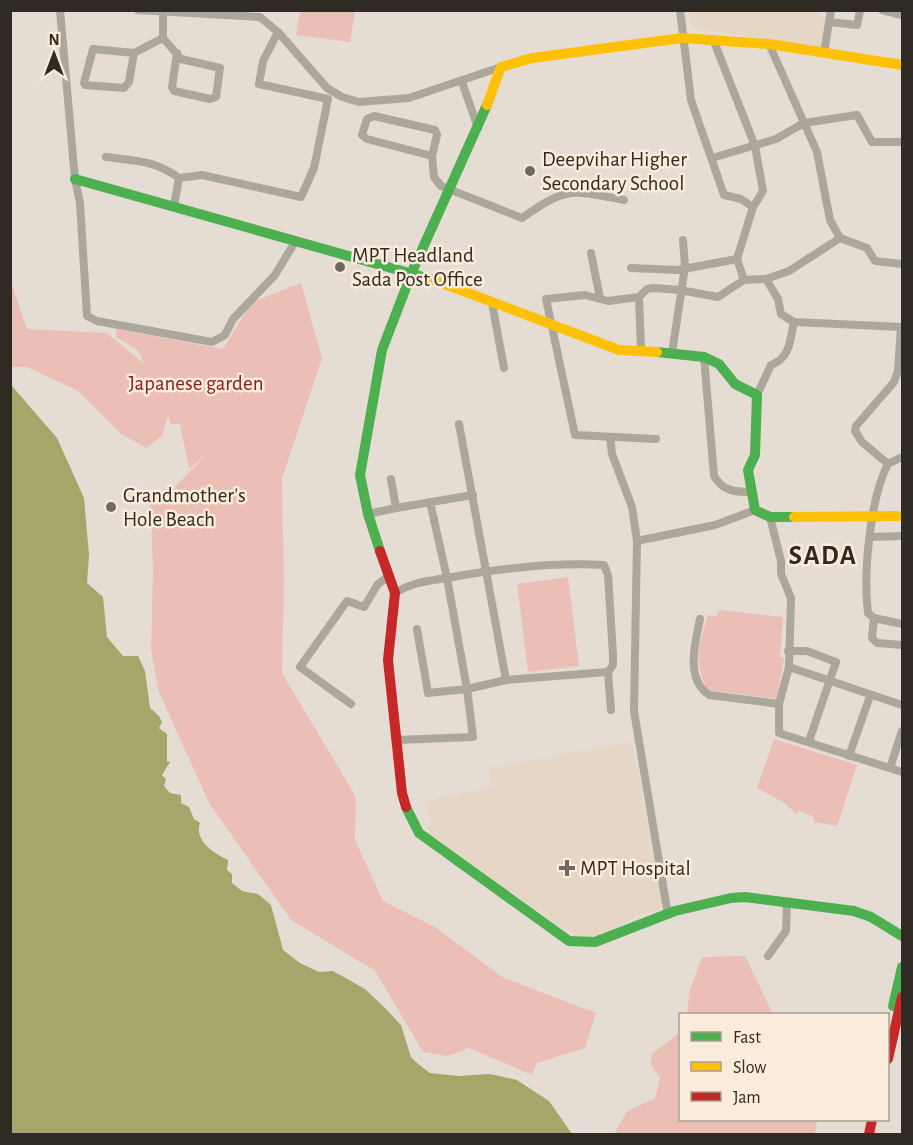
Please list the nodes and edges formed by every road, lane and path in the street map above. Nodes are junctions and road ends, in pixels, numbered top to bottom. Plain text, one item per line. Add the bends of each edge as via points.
1 (60, 10) edge
2 (138, 10) edge
3 (680, 10) edge
4 (831, 10) edge
5 (855, 10) edge
6 (882, 10) edge
7 (150, 11) edge
8 (861, 11) edge
9 (163, 12) junction
10 (212, 12) edge
11 (903, 15) edge
12 (829, 22) junction
13 (278, 32) junction
14 (163, 38) junction
15 (682, 38) junction
16 (713, 39) junction
17 (769, 44) junction
18 (134, 53) junction
19 (177, 53) junction
20 (824, 53) junction
21 (903, 65) edge
22 (501, 67) junction
23 (462, 82) junction
24 (804, 123) junction
25 (478, 128) junction
26 (903, 142) edge
27 (755, 146) junction
28 (432, 156) junction
29 (106, 157) dead end
30 (712, 158) junction
31 (180, 178) junction
32 (75, 179) junction
33 (450, 190) junction
34 (624, 200) dead end
35 (174, 206) junction
36 (753, 207) junction
37 (840, 238) junction
38 (683, 240) dead end
39 (295, 242) junction
40 (591, 253) dead end
41 (736, 259) junction
42 (903, 264) edge
43 (685, 267) junction
44 (631, 268) dead end
45 (412, 272) junction
46 (766, 279) junction
47 (744, 280) junction
48 (681, 290) junction
49 (639, 297) junction
50 (600, 298) junction
51 (492, 303) junction
52 (794, 322) junction
53 (553, 325) junction
54 (902, 327) edge
55 (641, 350) junction
56 (672, 352) junction
57 (704, 357) junction
58 (504, 368) dead end
59 (757, 395) junction
60 (459, 424) dead end
61 (610, 437) junction
62 (656, 439) dead end
63 (903, 457) edge
64 (888, 464) junction
65 (391, 479) dead end
66 (751, 492) junction
67 (472, 495) junction
68 (430, 502) junction
69 (396, 508) junction
70 (755, 510) junction
71 (368, 514) junction
72 (903, 516) edge
73 (770, 517) junction
74 (872, 518) junction
75 (903, 536) edge
76 (870, 537) junction
77 (637, 541) junction
78 (488, 570) junction
79 (389, 576) junction
80 (447, 578) junction
81 (395, 593) junction
82 (874, 618) junction
83 (700, 619) dead end
84 (903, 624) edge
85 (417, 629) dead end
86 (903, 645) edge
87 (788, 651) junction
88 (789, 667) junction
89 (608, 672) junction
90 (506, 680) junction
91 (831, 682) junction
92 (467, 688) junction
93 (870, 696) junction
94 (351, 704) dead end
95 (779, 704) junction
96 (903, 705) edge
97 (611, 710) dead end
98 (903, 731) edge
99 (397, 741) junction
100 (809, 741) junction
101 (849, 756) junction
102 (890, 768) junction
103 (903, 772) edge
104 (787, 902) junction
105 (668, 915) junction
106 (903, 936) edge
107 (768, 957) dead end
108 (903, 967) edge
109 (903, 998) edge
110 (889, 1023) edge
111 (889, 1055) edge

1 - 32 street
2 - 7 street
3 - 15 street
4 - 12 street
5 - 8 street
6 - 11 street
7 - 9 street
8 - 12 street via 857,25
9 - 10 street
9 - 14 street
10 - 13 street via 260,17
12 - 20 street
13 - 23 street via 327,88 342,98 382,102
13 - 31 street via 263,61 259,84 328,99 314,168 301,197 202,175
14 - 18 street
14 - 19 street
15 - 16 street
15 - 22 street via 532,58
15 - 30 street via 691,100
16 - 17 street
16 - 27 street
17 - 20 street
17 - 24 street
18 - 18 street via 93,49 85,85 124,88 129,82
19 - 19 street via 184,62 220,68 216,97 174,91
20 - 21 street
22 - 23 street
22 - 25 street
23 - 25 street
24 - 26 street via 857,115 872,142
24 - 27 street
24 - 37 street via 817,152 830,220
25 - 33 street
27 - 30 street
27 - 36 street via 763,191
28 - 28 street via 367,139 362,135 367,119 374,116 435,130
28 - 33 street via 436,181
29 - 31 street via 142,160
30 - 36 street via 724,195
31 - 35 street
32 - 35 street
32 - 39 street via 87,316 97,321 212,342 225,335 233,319 275,275
33 - 34 street via 522,218 555,195 575,191
33 - 45 street
35 - 39 street
36 - 41 street
37 - 42 street via 867,248 875,261
37 - 46 street via 789,271
38 - 43 street
39 - 45 street
40 - 50 street
41 - 43 street
41 - 47 street
43 - 44 street
43 - 48 street
45 - 51 street
45 - 71 street via 382,350 371,402 360,475
46 - 47 street
46 - 52 street via 778,298 781,314
47 - 48 street via 718,297
48 - 49 street via 647,289
48 - 56 street
49 - 50 street via 608,301
49 - 55 street
50 - 53 street via 585,294 546,299
51 - 53 street
51 - 58 street
52 - 54 street
52 - 59 street via 788,352 782,361 771,365
53 - 55 street via 619,350
53 - 61 street via 575,435
54 - 64 street via 894,382 855,431
55 - 56 street
56 - 57 street
57 - 59 street via 719,364 735,384
57 - 66 street via 714,476 728,489
59 - 66 street via 755,455 748,470
60 - 67 street
61 - 62 street
61 - 77 street via 612,454 632,507
63 - 64 street
64 - 74 street
65 - 69 street
66 - 70 street
67 - 68 street
67 - 78 street
68 - 69 street
68 - 80 street
69 - 71 street
70 - 73 street
70 - 77 street via 715,525
71 - 79 street
72 - 74 street
73 - 74 street
73 - 87 street via 781,574 791,598
74 - 76 street
75 - 76 street
76 - 82 street via 866,599 868,613
77 - 105 street via 634,711
78 - 80 street
78 - 89 street via 569,563 604,565 613,655
78 - 90 street
79 - 81 street
79 - 94 street via 378,584 364,607 347,601 300,667
80 - 81 street via 409,584
80 - 92 street
81 - 99 street via 388,660
82 - 84 street
82 - 86 street via 872,638 877,643
83 - 95 street via 694,646 699,688 709,695
85 - 92 street via 428,693
87 - 88 street
87 - 91 street via 807,651 836,662
88 - 91 street
88 - 95 street
89 - 90 street
89 - 97 street
90 - 92 street
91 - 93 street
91 - 100 street
92 - 99 street via 473,736
93 - 96 street
93 - 101 street
95 - 100 street via 779,733
98 - 102 street
99 - 105 street via 402,793 419,833 569,941 582,945 597,943 634,925
100 - 101 street
101 - 102 street
102 - 103 street
104 - 105 street via 729,898
104 - 106 street via 854,911
104 - 107 street via 786,931
108 - 110 street
109 - 111 street

